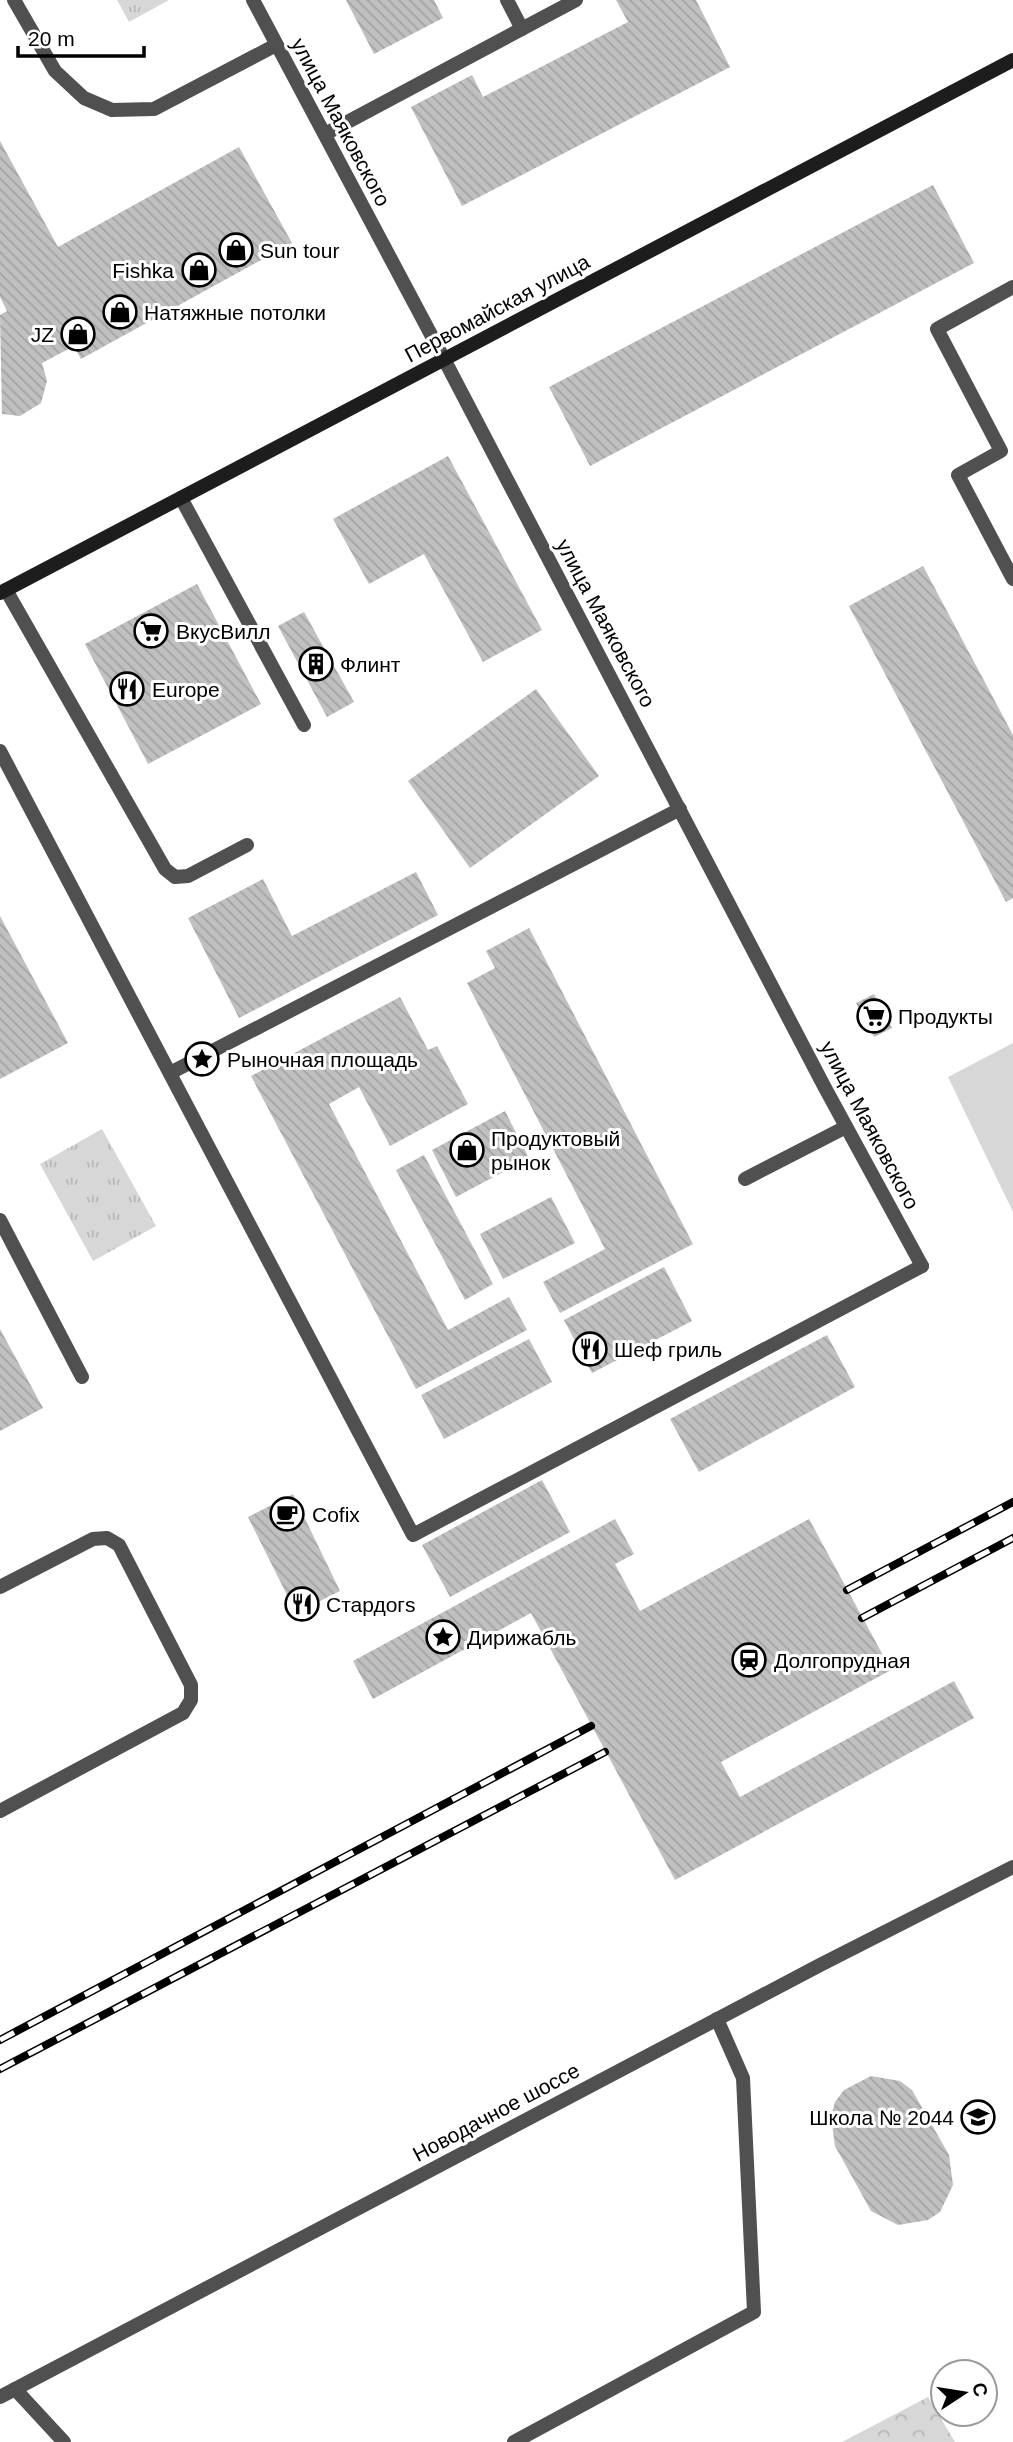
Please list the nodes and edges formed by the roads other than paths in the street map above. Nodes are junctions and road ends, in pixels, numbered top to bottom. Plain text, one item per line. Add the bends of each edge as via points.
1 (14, 0) edge
2 (253, 0) edge
3 (506, 0) edge
4 (576, 0) edge
5 (522, 29) junction
6 (276, 46) junction
7 (1013, 60) edge
8 (325, 134) junction
9 (1013, 287) edge
10 (444, 359) junction
11 (181, 498) junction
12 (1013, 579) edge
13 (3, 591) edge
14 (304, 725) dead end
15 (0, 751) edge
16 (680, 808) junction
17 (247, 845) dead end
18 (170, 1073) junction
19 (846, 1127) junction
20 (745, 1179) dead end
21 (0, 1220) edge
22 (82, 1377) dead end
23 (0, 1587) edge
24 (0, 1811) edge
25 (1013, 1867) edge
26 (718, 2019) junction
27 (15, 2389) junction
28 (0, 2397) edge
29 (64, 2442) edge
30 (514, 2442) edge

1 - 6 street via 55,71 84,98 112,110 155,109
2 - 6 street, улица Маяковского
3 - 5 street
4 - 5 street
5 - 8 street
6 - 8 street, улица Маяковского
7 - 10 main road, Первомайская улица
8 - 10 street, улица Маяковского
9 - 12 street via 937,329 1001,452 958,475
10 - 11 main road, Первомайская улица
10 - 16 street, улица Маяковского
11 - 13 main road, Первомайская улица
11 - 14 street
13 - 17 street via 165,869 175,877 188,876
15 - 18 street
16 - 18 street
16 - 19 street, улица Маяковского
18 - 19 street, улица Маяковского via 413,1535 922,1266
19 - 20 street
21 - 22 street
23 - 24 street via 93,1539 107,1538 119,1545 191,1685 191,1700 183,1713
25 - 26 street, Новодачное шоссе
26 - 27 street, Новодачное шоссе
26 - 30 street via 743,2078 754,2312
27 - 28 street, Новодачное шоссе
27 - 29 street

